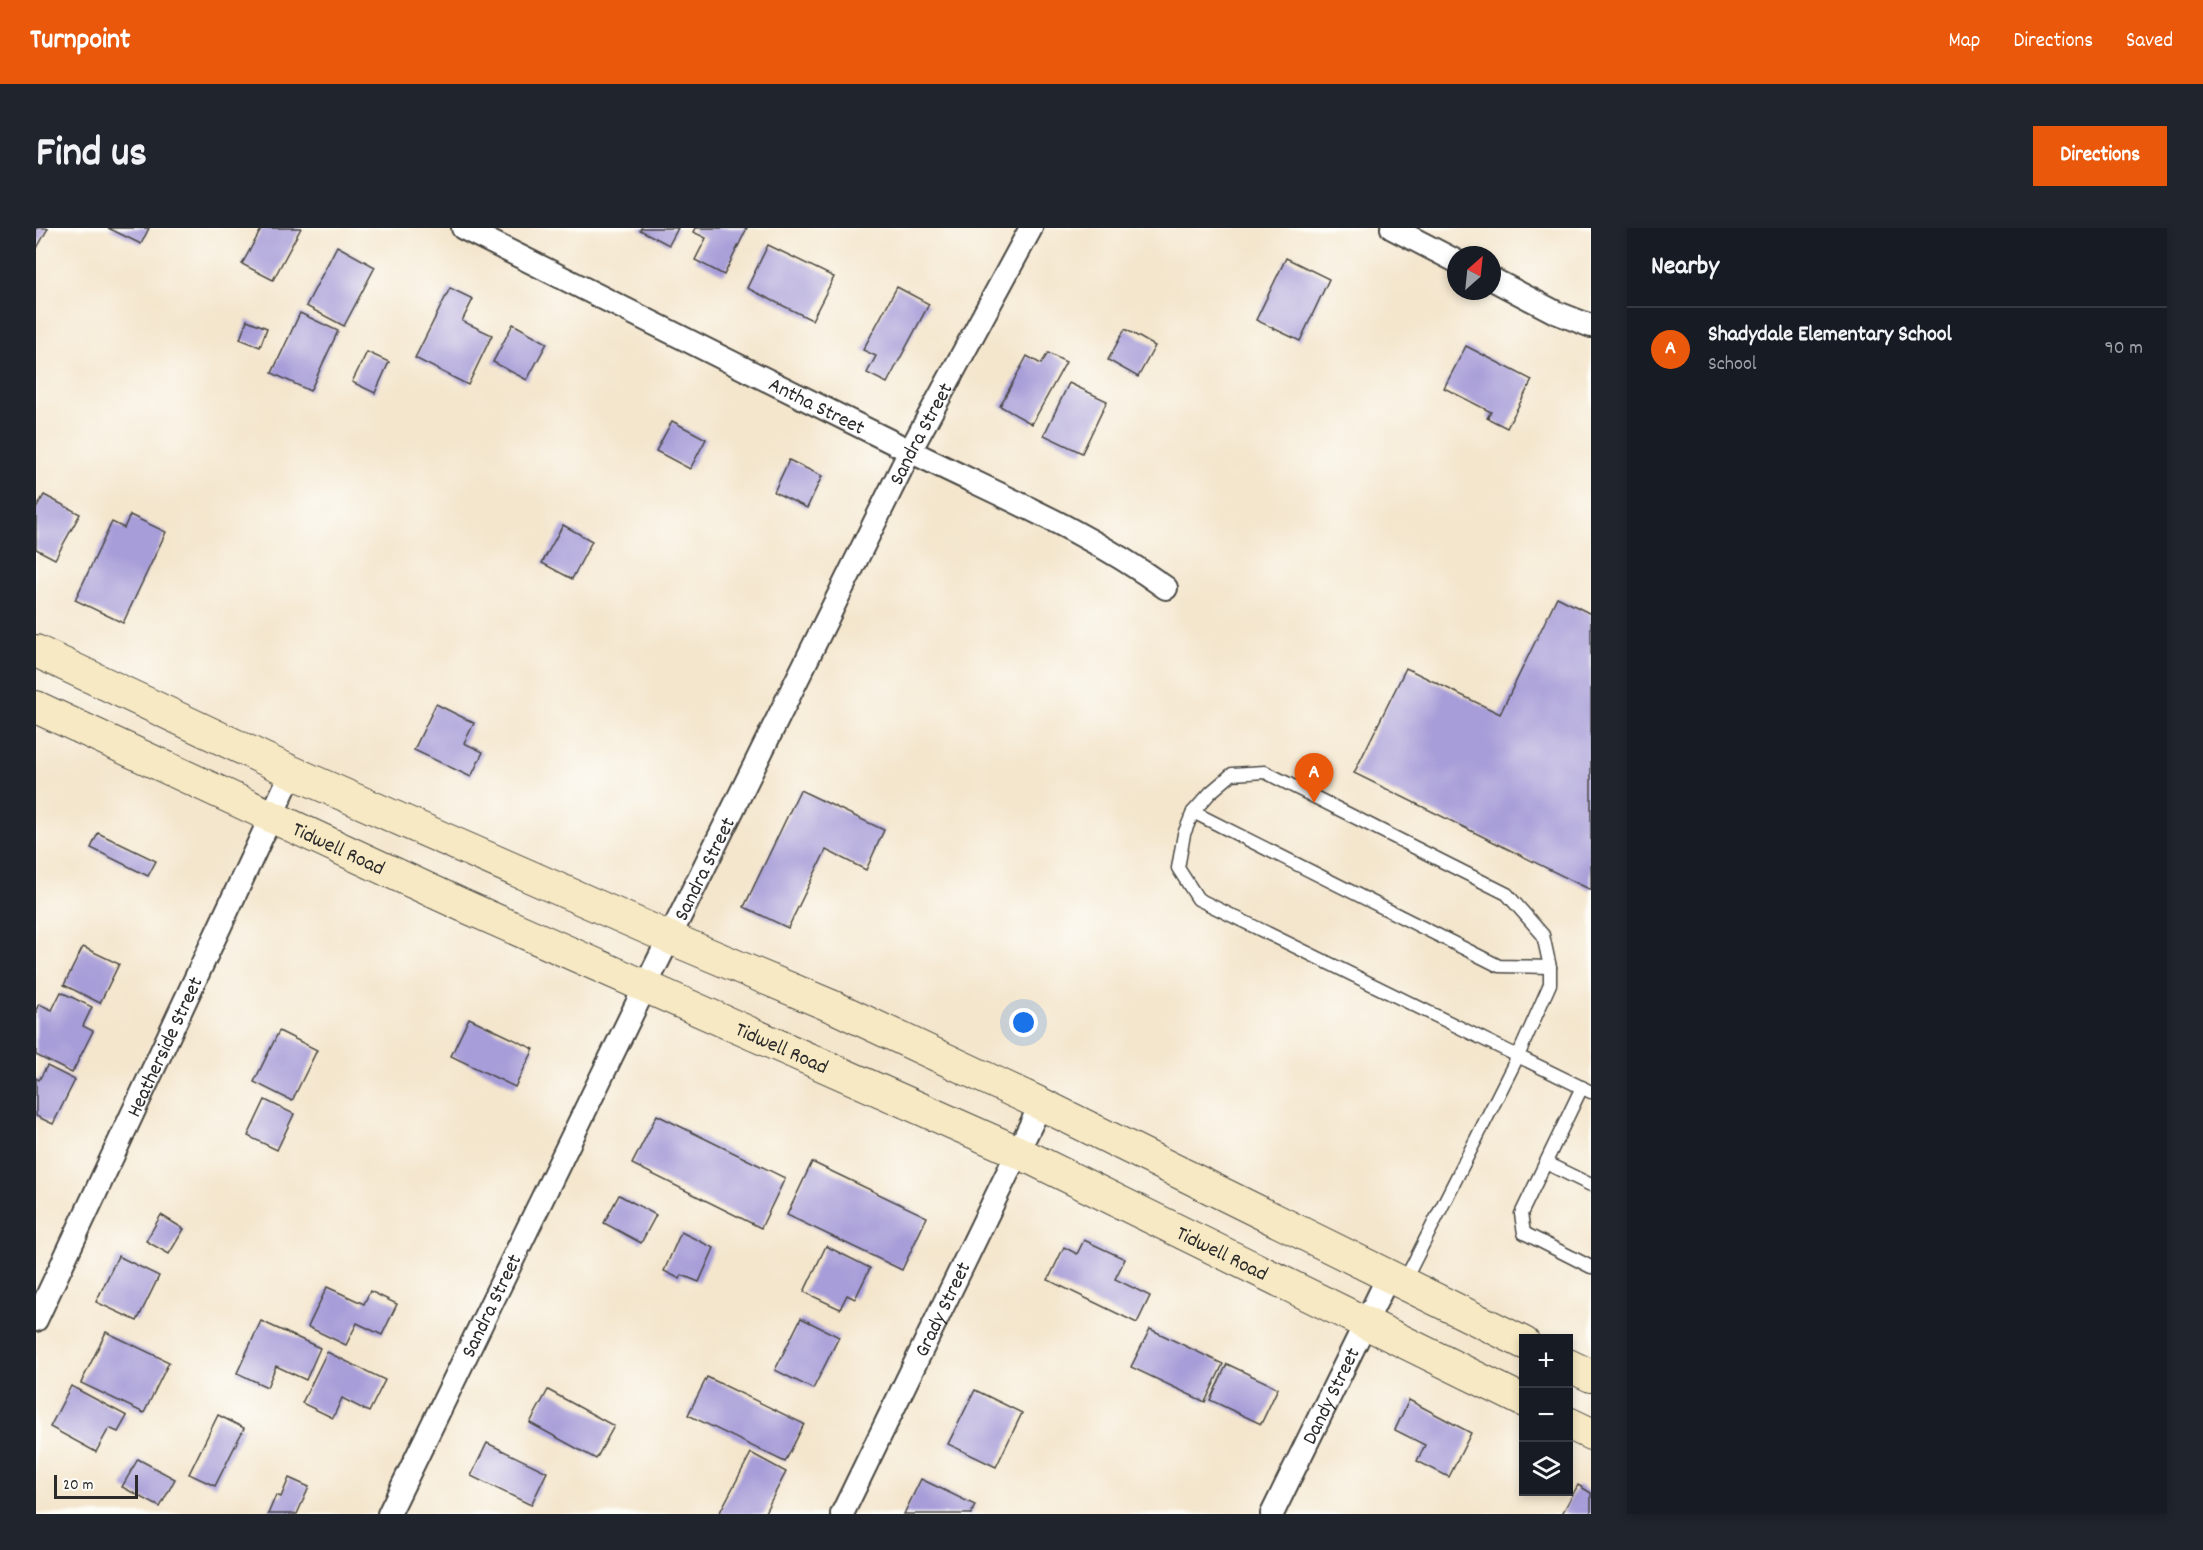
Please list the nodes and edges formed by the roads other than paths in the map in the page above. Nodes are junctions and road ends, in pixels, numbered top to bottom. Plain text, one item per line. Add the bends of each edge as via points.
1 (464, 228) edge
2 (1032, 228) edge
3 (1392, 228) edge
4 (1447, 256) edge
5 (1501, 284) edge
6 (1591, 326) edge
7 (910, 451) junction
8 (1166, 588) dead end
9 (36, 651) edge
10 (36, 707) edge
11 (292, 772) junction
12 (1193, 812) junction
13 (271, 817) junction
14 (670, 938) junction
15 (1550, 967) junction
16 (646, 985) junction
17 (1518, 1056) junction
18 (1587, 1090) edge
19 (1041, 1104) junction
20 (1018, 1152) junction
21 (1546, 1163) junction
22 (1591, 1185) edge
23 (1591, 1268) edge
24 (1395, 1280) junction
25 (36, 1320) edge
26 (1365, 1324) junction
27 (1519, 1341) edge
28 (1573, 1367) edge
29 (1591, 1376) edge
30 (1519, 1399) edge
31 (1573, 1425) edge
32 (1591, 1434) edge
33 (389, 1514) edge
34 (842, 1514) edge
35 (1272, 1514) edge

1 - 7 street, Antha Street
2 - 7 street, Sandra Street
3 - 4 street
5 - 6 street
7 - 8 street, Antha Street via 1050,518
7 - 14 street, Sandra Street
9 - 11 main road
10 - 13 main road, Tidwell Road
11 - 13 street, Heatherside Street
11 - 14 main road
12 - 15 lane via 1499,966
12 - 15 lane via 1232,774 1264,772 1507,894 1543,935
12 - 17 lane via 1184,834 1178,868 1198,899
13 - 16 main road, Tidwell Road
13 - 25 street, Heatherside Street
14 - 16 street, Sandra Street
14 - 19 main road via 836,1008
15 - 17 lane via 1550,984
16 - 20 main road, Tidwell Road
16 - 33 street, Sandra Street
17 - 18 lane
17 - 24 lane
18 - 21 lane
19 - 20 street, Grady Street
19 - 24 main road
20 - 26 main road, Tidwell Road
20 - 34 street, Grady Street
21 - 22 lane
21 - 23 lane via 1521,1214 1524,1233
24 - 26 street, Dandy Street
24 - 27 main road
26 - 30 main road, Tidwell Road
26 - 35 street, Dandy Street
28 - 29 main road
31 - 32 main road

